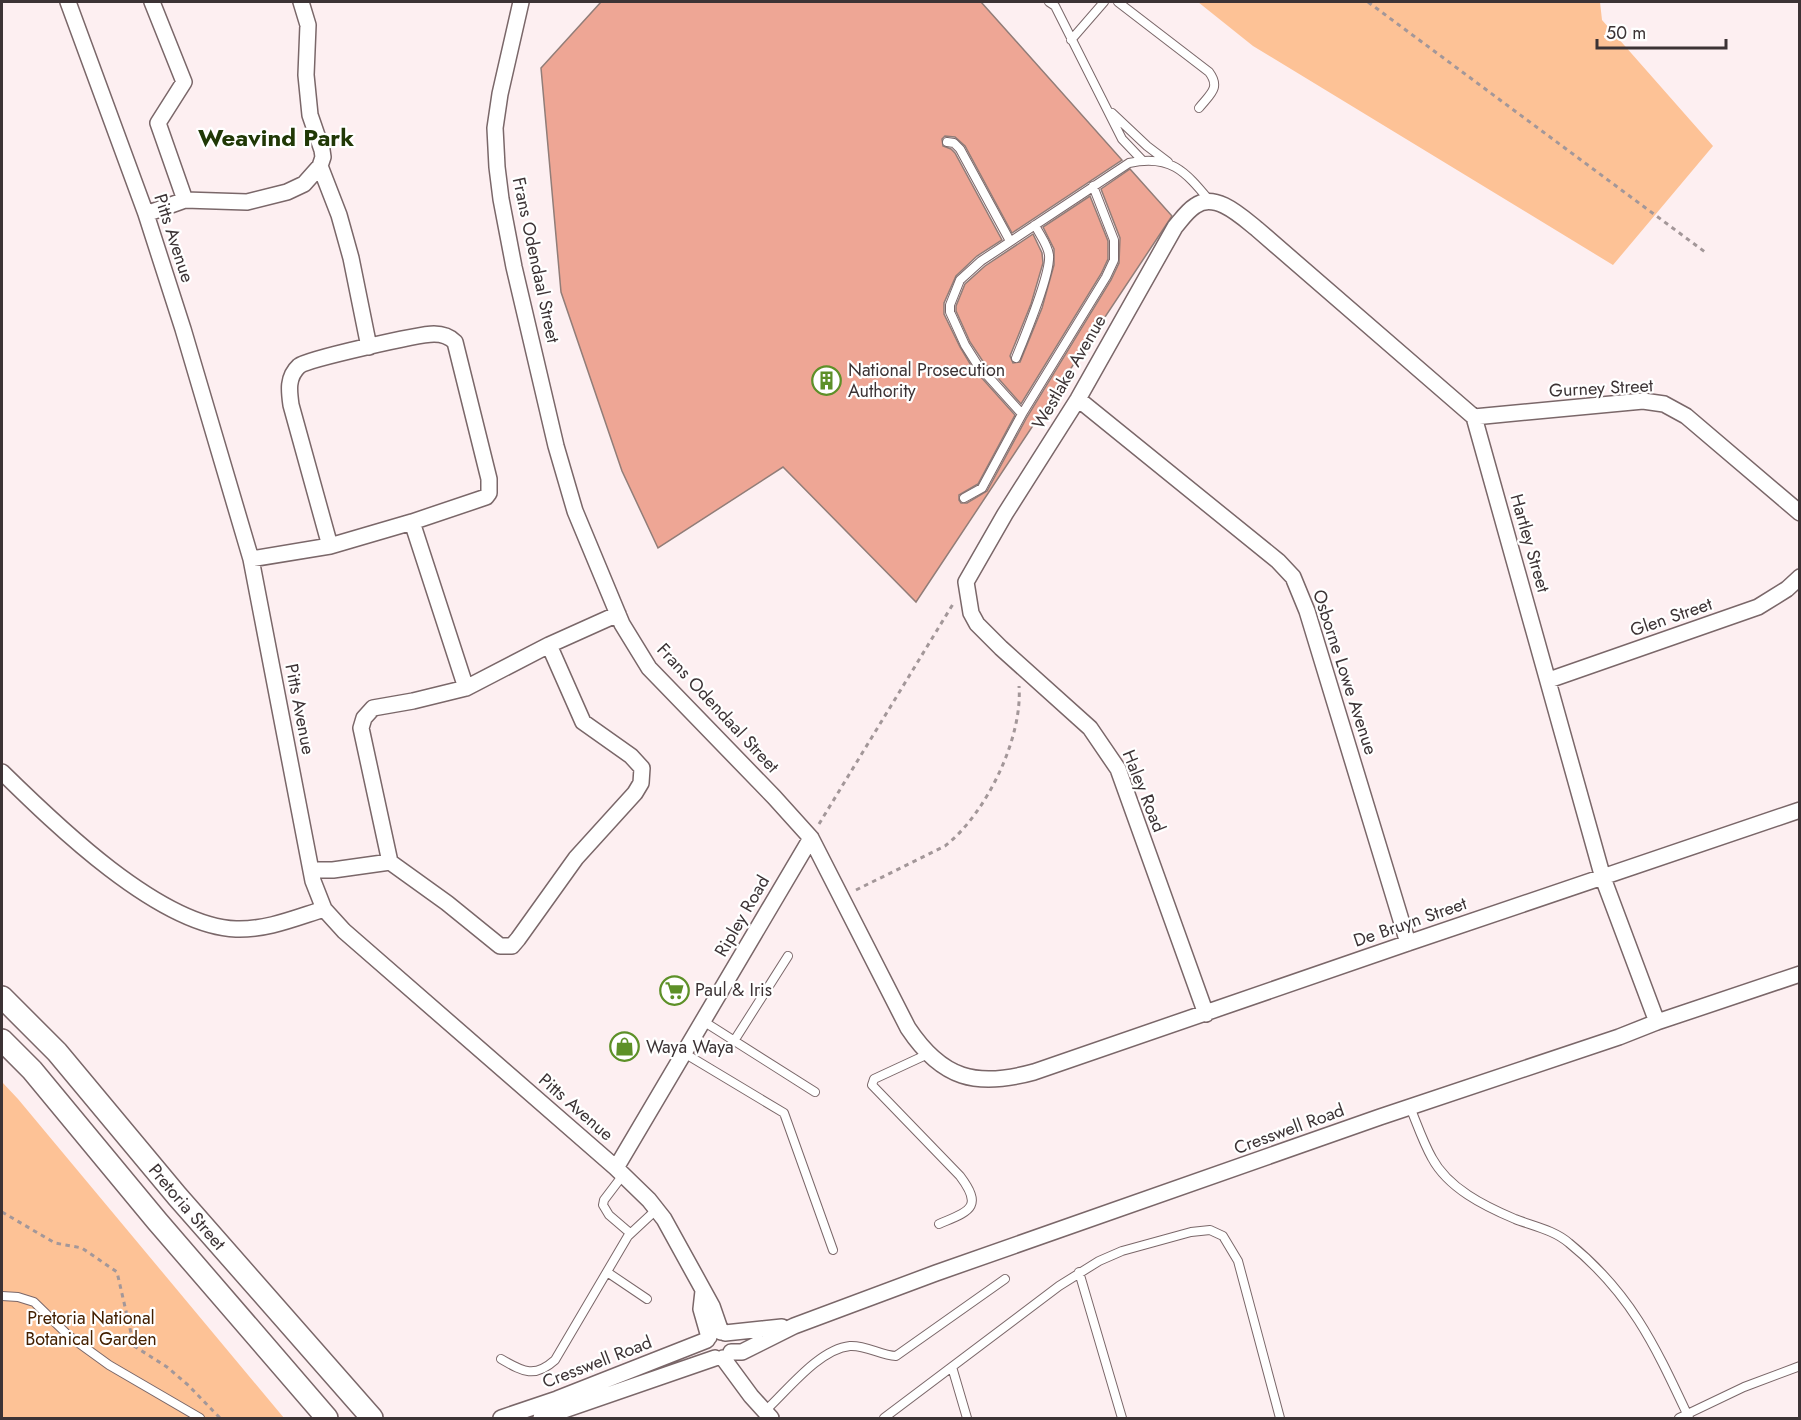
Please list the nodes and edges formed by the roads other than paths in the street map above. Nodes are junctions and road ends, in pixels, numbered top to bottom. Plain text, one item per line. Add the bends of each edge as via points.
1 (68, 2) edge
2 (152, 2) edge
3 (301, 2) edge
4 (521, 2) edge
5 (1048, 2) edge
6 (1104, 2) edge
7 (1118, 2) edge
8 (1071, 40) junction
9 (1199, 108) dead end
10 (1108, 110) junction
11 (947, 142) dead end
12 (1142, 160) junction
13 (1170, 163) junction
14 (320, 166) junction
15 (1093, 186) junction
16 (185, 200) junction
17 (1210, 201) junction
18 (146, 214) junction
19 (1035, 225) junction
20 (1010, 241) junction
21 (369, 347) junction
22 (1016, 358) dead end
23 (1078, 399) junction
24 (1022, 414) junction
25 (1474, 417) junction
26 (964, 498) dead end
27 (1800, 513) edge
28 (412, 522) junction
29 (330, 546) junction
30 (251, 559) junction
31 (1800, 577) edge
32 (966, 582) joint
33 (618, 614) junction
34 (549, 645) junction
35 (1549, 680) junction
36 (466, 688) junction
37 (2, 772) edge
38 (1800, 810) edge
39 (811, 838) junction
40 (390, 862) junction
41 (310, 870) junction
42 (1603, 878) junction
43 (324, 909) junction
44 (1408, 943) junction
45 (788, 956) dead end
46 (1800, 974) edge
47 (2, 997) edge
48 (1206, 1014) junction
49 (703, 1021) junction
50 (1657, 1022) junction
51 (2, 1040) edge
52 (734, 1041) junction
53 (684, 1053) junction
54 (928, 1054) junction
55 (1034, 1072) joint
56 (815, 1092) dead end
57 (1410, 1107) junction
58 (620, 1172) junction
59 (657, 1209) junction
60 (939, 1224) dead end
61 (630, 1233) junction
62 (833, 1250) dead end
63 (607, 1272) junction
64 (1079, 1272) junction
65 (1005, 1279) dead end
66 (2, 1296) edge
67 (647, 1299) dead end
68 (794, 1326) junction
69 (715, 1335) junction
70 (723, 1356) junction
71 (501, 1359) dead end
72 (1800, 1366) edge
73 (952, 1367) junction
74 (768, 1415) edge
75 (1685, 1417) edge
76 (200, 1419) edge
77 (327, 1419) edge
78 (372, 1419) edge
79 (501, 1419) edge
80 (542, 1419) edge
81 (885, 1419) edge
82 (967, 1419) edge
83 (1122, 1419) edge
84 (1280, 1419) edge

1 - 18 street, Pitts Avenue
2 - 16 street via 183,76 183,86 158,123
3 - 14 street via 308,25 306,75 310,115 322,150
4 - 33 street, Frans Odendaal Street via 495,128 501,199 556,446 575,511
5 - 8 lane via 1054,6
6 - 8 lane
7 - 9 lane via 1209,72 1215,88
8 - 10 lane
10 - 12 lane via 1122,139
10 - 13 lane
11 - 20 lane via 960,149
12 - 13 lane
12 - 15 lane via 1129,163
13 - 17 lane via 1187,174
14 - 16 street via 304,184 287,192 247,202
14 - 21 street via 351,258
15 - 19 lane
15 - 24 lane via 1114,240 1114,260
16 - 18 street
17 - 23 street, Westlake Avenue via 1195,206 1175,227
17 - 25 street via 1237,213 1257,229
18 - 30 street, Pitts Avenue
19 - 20 lane
19 - 22 lane via 1048,250 1049,265
20 - 24 lane via 967,273 954,292 950,312 977,364
21 - 28 street via 432,334 455,342 489,479 489,493 483,499
21 - 29 street via 304,363 292,374 289,384 291,405
23 - 32 street, Westlake Avenue
23 - 44 street, Osborne Lowe Avenue via 1293,577 1321,655
24 - 26 lane via 982,488
25 - 27 street, Gurney Street via 1643,401 1664,404 1686,416
25 - 35 street, Hartley Street
28 - 29 street
28 - 36 street
29 - 30 street
30 - 41 street, Pitts Avenue
31 - 35 street, Glen Street via 1758,607
32 - 48 street, Haley Road via 971,613 977,624 1090,728 1118,769
33 - 34 street
33 - 39 street, Frans Odendaal Street via 649,668
34 - 36 street
34 - 40 street via 583,722 642,768 635,794 576,858 512,946 500,946
35 - 42 street, Hartley Street
36 - 40 street via 373,708 364,718 361,728
37 - 43 street via 75,842 161,903 201,923 234,929 264,928
38 - 42 street, De Bruyn Street
39 - 49 street, Ripley Road
39 - 54 street, Frans Odendaal Street via 908,1028
40 - 41 street
41 - 43 street, Pitts Avenue
42 - 44 street, De Bruyn Street
42 - 50 street, Hartley Street
43 - 58 street, Pitts Avenue via 344,931
44 - 48 street, De Bruyn Street
45 - 52 lane
46 - 50 street, Cresswell Road
47 - 78 main road, Pretoria Street via 57,1052
48 - 55 street, De Bruyn Street
49 - 52 lane
49 - 53 street, Ripley Road
50 - 57 street, Cresswell Road
51 - 77 main road, Pretoria Street via 32,1070
52 - 56 lane
53 - 58 street, Ripley Road
53 - 62 lane via 784,1113
54 - 55 street, Frans Odendaal Street via 976,1080 1011,1079
54 - 60 lane via 874,1079 872,1085 969,1189 973,1199 967,1212
57 - 68 street, Cresswell Road
57 - 75 lane via 1433,1160 1450,1180 1480,1203 1567,1241 1608,1281 1640,1321 1658,1352
58 - 59 street, Pitts Avenue
58 - 61 lane via 603,1205
59 - 61 lane
59 - 69 street, Pitts Avenue via 703,1291 702,1309
61 - 63 lane
63 - 67 lane
63 - 71 lane via 547,1368 530,1372
64 - 73 lane
64 - 83 lane
64 - 84 lane via 1122,1251 1191,1232 1210,1230 1223,1236 1238,1261
65 - 74 lane via 896,1356 851,1346 820,1358
66 - 76 lane via 34,1302 69,1336 109,1365
68 - 69 street, Cresswell Road
68 - 70 street, Cresswell Road via 742,1352
69 - 70 street via 731,1340
69 - 70 street via 706,1350
69 - 79 street, Cresswell Road
70 - 74 street
70 - 80 street, Cresswell Road
72 - 75 lane via 1744,1387
73 - 81 lane
73 - 82 lane

